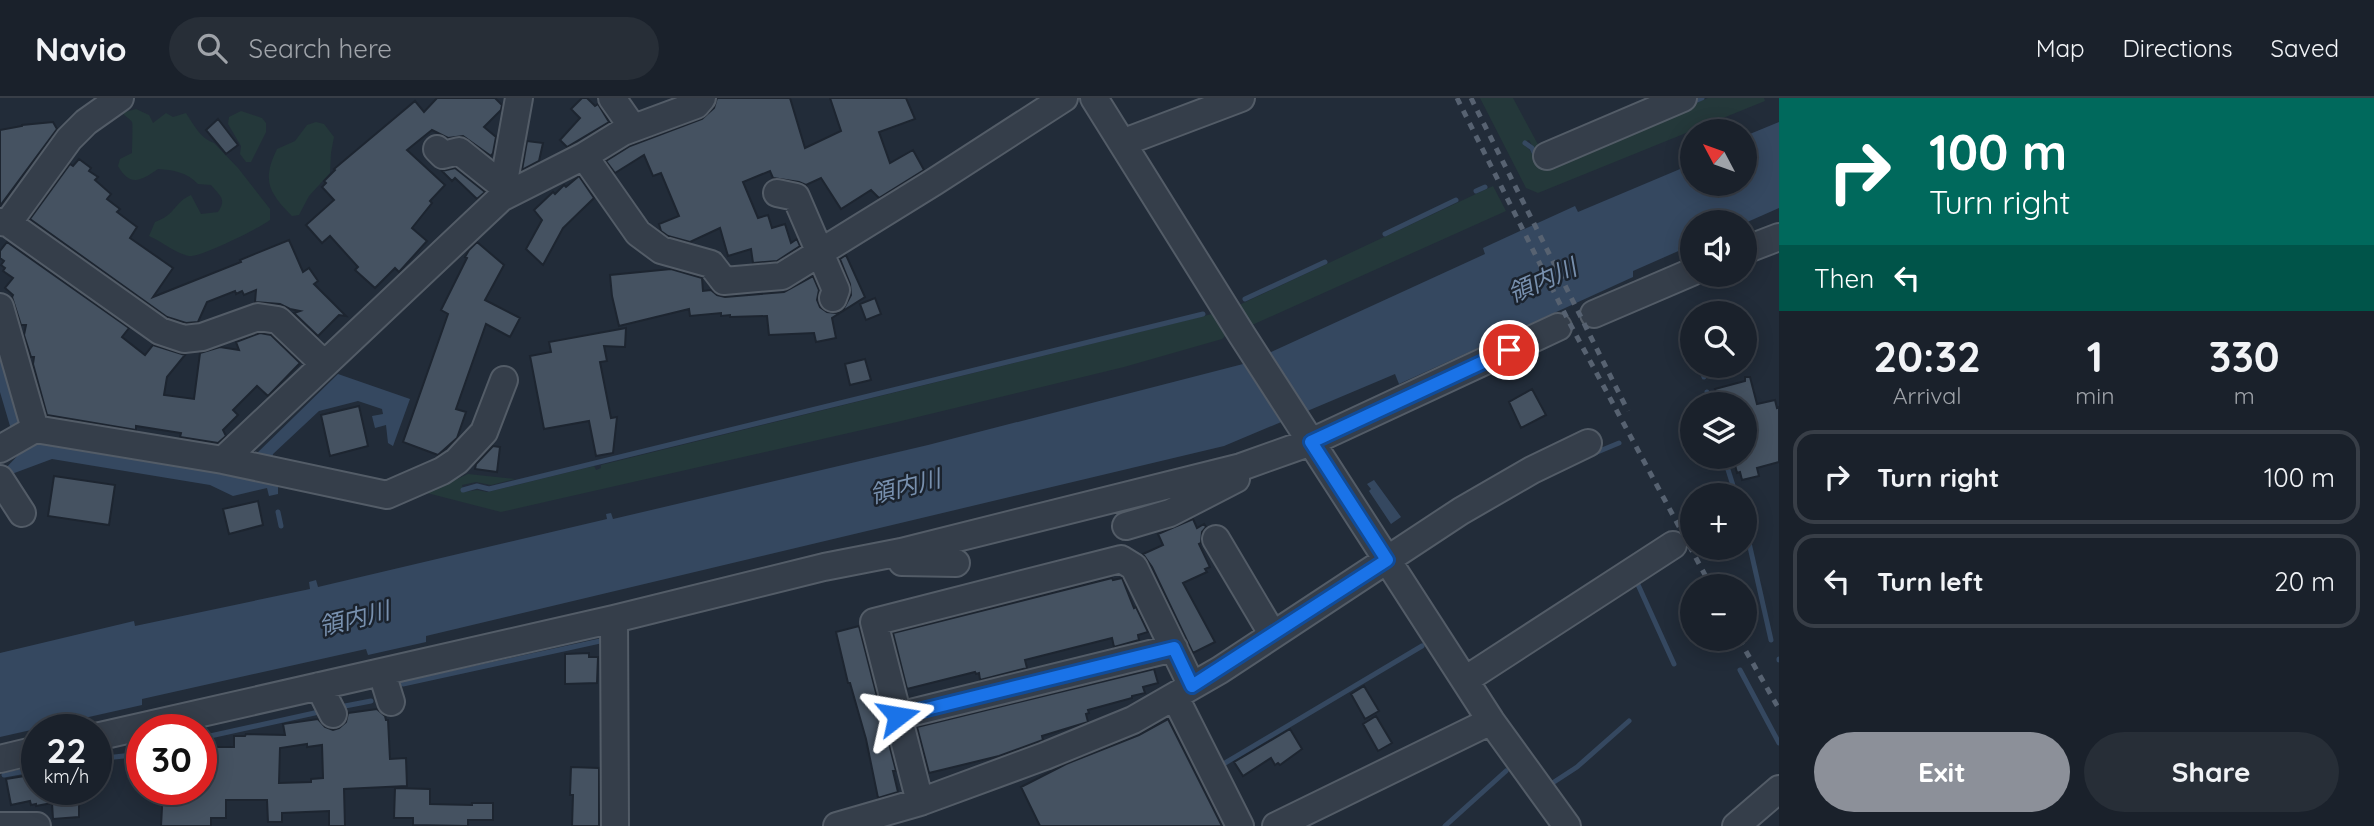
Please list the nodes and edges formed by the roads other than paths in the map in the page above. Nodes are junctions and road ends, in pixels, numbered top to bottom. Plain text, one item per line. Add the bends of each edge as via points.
1 (120, 98) edge
2 (519, 98) edge
3 (612, 98) edge
4 (702, 98) edge
5 (1064, 98) edge
6 (1094, 98) edge
7 (1241, 98) edge
8 (1682, 98) edge
9 (633, 128) junction
10 (1122, 143) junction
11 (437, 149) dead end
12 (584, 156) junction
13 (1546, 156) dead end
14 (502, 192) junction
15 (777, 193) dead end
16 (4, 222) edge
17 (1779, 237) edge
18 (1757, 245) edge
19 (821, 252) junction
20 (1680, 277) edge
21 (833, 298) dead end
22 (0, 307) edge
23 (1594, 314) dead end
24 (1558, 327) dead end
25 (323, 363) junction
26 (504, 380) dead end
27 (19, 438) edge
28 (1311, 442) junction
29 (1588, 443) dead end
30 (222, 460) junction
31 (1257, 461) junction
32 (0, 480) edge
33 (22, 513) dead end
34 (1126, 526) dead end
35 (1216, 539) dead end
36 (1673, 545) dead end
37 (862, 560) junction
38 (1387, 560) junction
39 (956, 563) dead end
40 (614, 618) junction
41 (1273, 635) junction
42 (1174, 648) junction
43 (382, 673) junction
44 (1465, 680) junction
45 (319, 686) junction
46 (1184, 692) junction
47 (391, 702) dead end
48 (333, 714) dead end
49 (898, 716) junction
50 (1491, 721) junction
51 (112, 733) edge
52 (21, 754) edge
53 (0, 759) edge
54 (1779, 789) edge
55 (920, 802) junction
56 (0, 826) edge
57 (37, 826) edge
58 (615, 826) edge
59 (837, 826) edge
60 (1240, 826) edge
61 (1276, 826) edge
62 (1567, 826) edge
63 (1736, 826) edge

1 - 16 street via 69,139
2 - 14 street
3 - 9 street
4 - 9 street via 696,105
5 - 19 street
6 - 10 street
7 - 10 street
8 - 13 street
9 - 12 street
10 - 28 street
11 - 14 street via 443,155 459,150
12 - 14 street
12 - 19 street via 638,233 661,250 711,264 724,281 782,276
14 - 25 street
15 - 19 street via 796,197
16 - 25 street via 160,331 184,339 258,317 278,320
17 - 18 street
19 - 21 street via 836,290
20 - 23 street
22 - 27 street
24 - 28 street
25 - 30 street
26 - 30 street via 484,432 457,461 387,495
27 - 30 street
28 - 31 street
28 - 38 street
29 - 38 street via 1461,510
31 - 34 street via 1242,476 1170,513
31 - 37 street
32 - 33 street
35 - 41 street
36 - 44 street
37 - 39 street via 878,567 899,562
37 - 40 street
38 - 41 street
38 - 44 street
40 - 43 street
40 - 58 street
41 - 46 street
42 - 46 street
42 - 49 street
42 - 49 street via 1134,567 1121,559 874,622
43 - 45 street
43 - 47 street
44 - 50 street
45 - 48 street
45 - 51 street
46 - 55 street via 1133,720
46 - 60 street
49 - 55 street
50 - 61 street
50 - 62 street
52 - 53 street
54 - 63 street
55 - 59 street
56 - 57 street

